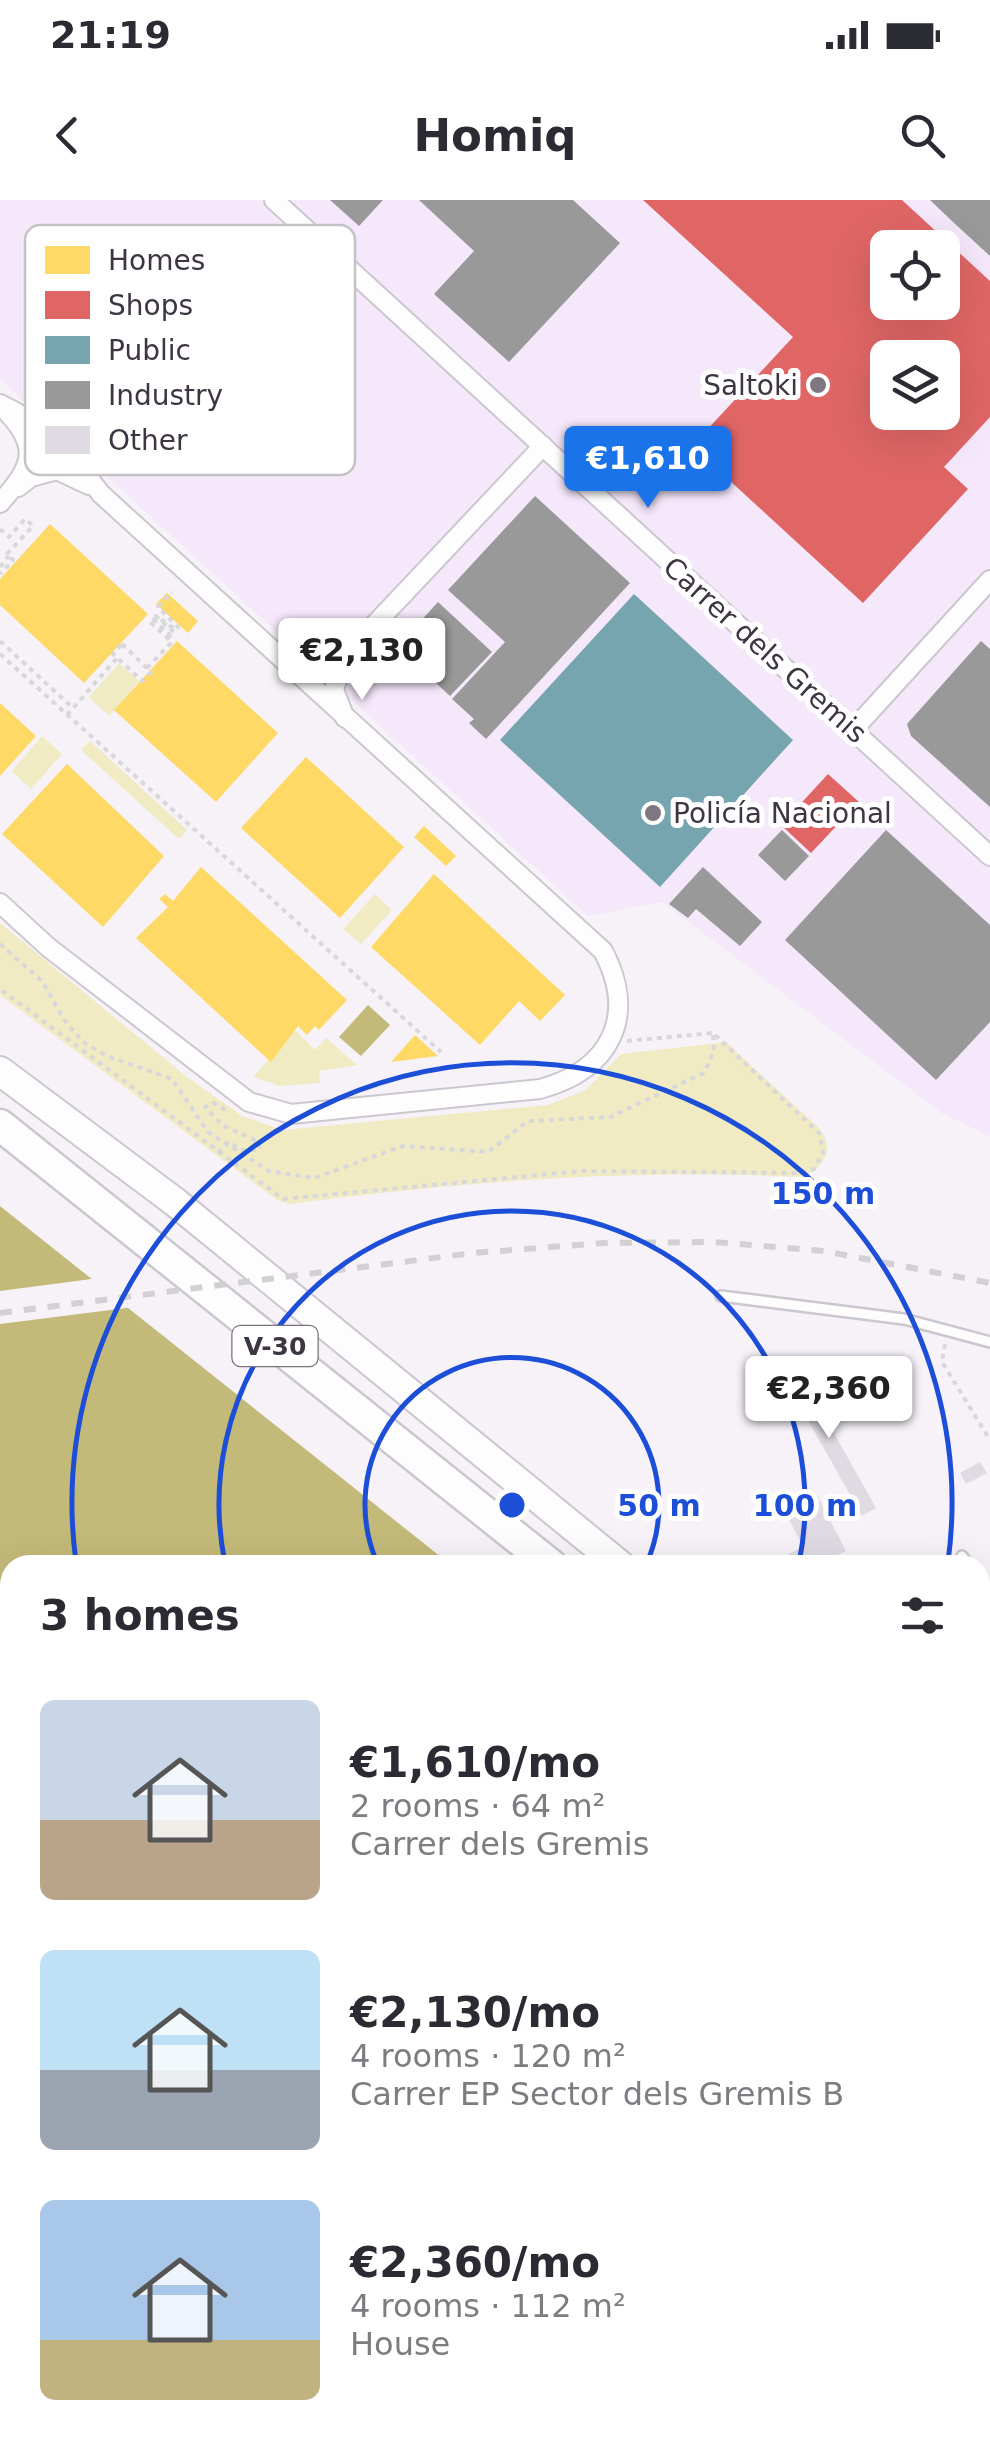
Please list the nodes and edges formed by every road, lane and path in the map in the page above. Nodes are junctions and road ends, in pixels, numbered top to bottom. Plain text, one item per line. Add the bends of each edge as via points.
1 (274, 200) edge
2 (301, 225) edge
3 (355, 274) edge
4 (0, 404) edge
5 (25, 417) edge
6 (25, 438) edge
7 (542, 446) junction
8 (25, 466) edge
9 (41, 475) edge
10 (72, 475) edge
11 (87, 475) edge
12 (101, 494) junction
13 (3, 500) edge
14 (0, 529) edge
15 (9, 556) junction
16 (0, 567) edge
17 (0, 574) edge
18 (990, 580) edge
19 (172, 592) dead end
20 (0, 641) edge
21 (270, 648) junction
22 (0, 654) edge
23 (344, 657) junction
24 (118, 658) junction
25 (147, 668) junction
26 (73, 708) junction
27 (67, 714) junction
28 (346, 721) junction
29 (853, 730) junction
30 (990, 856) edge
31 (0, 903) edge
32 (0, 989) edge
33 (713, 1032) dead end
34 (722, 1042) dead end
35 (614, 1045) junction
36 (0, 1050) edge
37 (441, 1052) dead end
38 (0, 1071) edge
39 (240, 1117) dead end
40 (75, 1123) junction
41 (0, 1124) edge
42 (218, 1153) junction
43 (721, 1296) dead end
44 (948, 1330) junction
45 (990, 1342) edge
46 (990, 1440) edge
47 (539, 1555) edge
48 (608, 1555) edge

1 - 2 street, Carrer dels Gremis
3 - 7 street, Carrer dels Gremis
4 - 5 street
4 - 6 street
7 - 23 street
7 - 29 street, Carrer dels Gremis
8 - 13 street
9 - 13 street
10 - 12 street
11 - 12 street
12 - 21 street
14 - 15 path via 9,537 25,519 32,526
15 - 16 path
15 - 17 path via 13,560
18 - 29 street
19 - 25 path via 158,608 178,627 158,613 171,636 152,619 172,642
20 - 26 path
21 - 23 street via 308,669
21 - 28 street
22 - 27 path
23 - 28 street via 334,690
24 - 25 path via 142,681 151,672
24 - 25 path via 113,654 122,644
24 - 26 path
26 - 27 path
27 - 37 path
28 - 35 street via 603,951 620,1016
29 - 30 street, Carrer dels Gremis
31 - 35 street via 249,1102 272,1112 540,1089 572,1081
32 - 42 path
33 - 35 path
34 - 42 path via 820,1134 824,1153 814,1169 582,1170 294,1200
36 - 40 highway via 50,1091
38 - 40 highway, V-30
39 - 42 path via 214,1103 204,1107 261,1146 252,1152 228,1142
40 - 48 highway, V-30
41 - 47 highway, V-30
43 - 44 lane via 824,1306
44 - 45 lane
44 - 46 path via 942,1362

